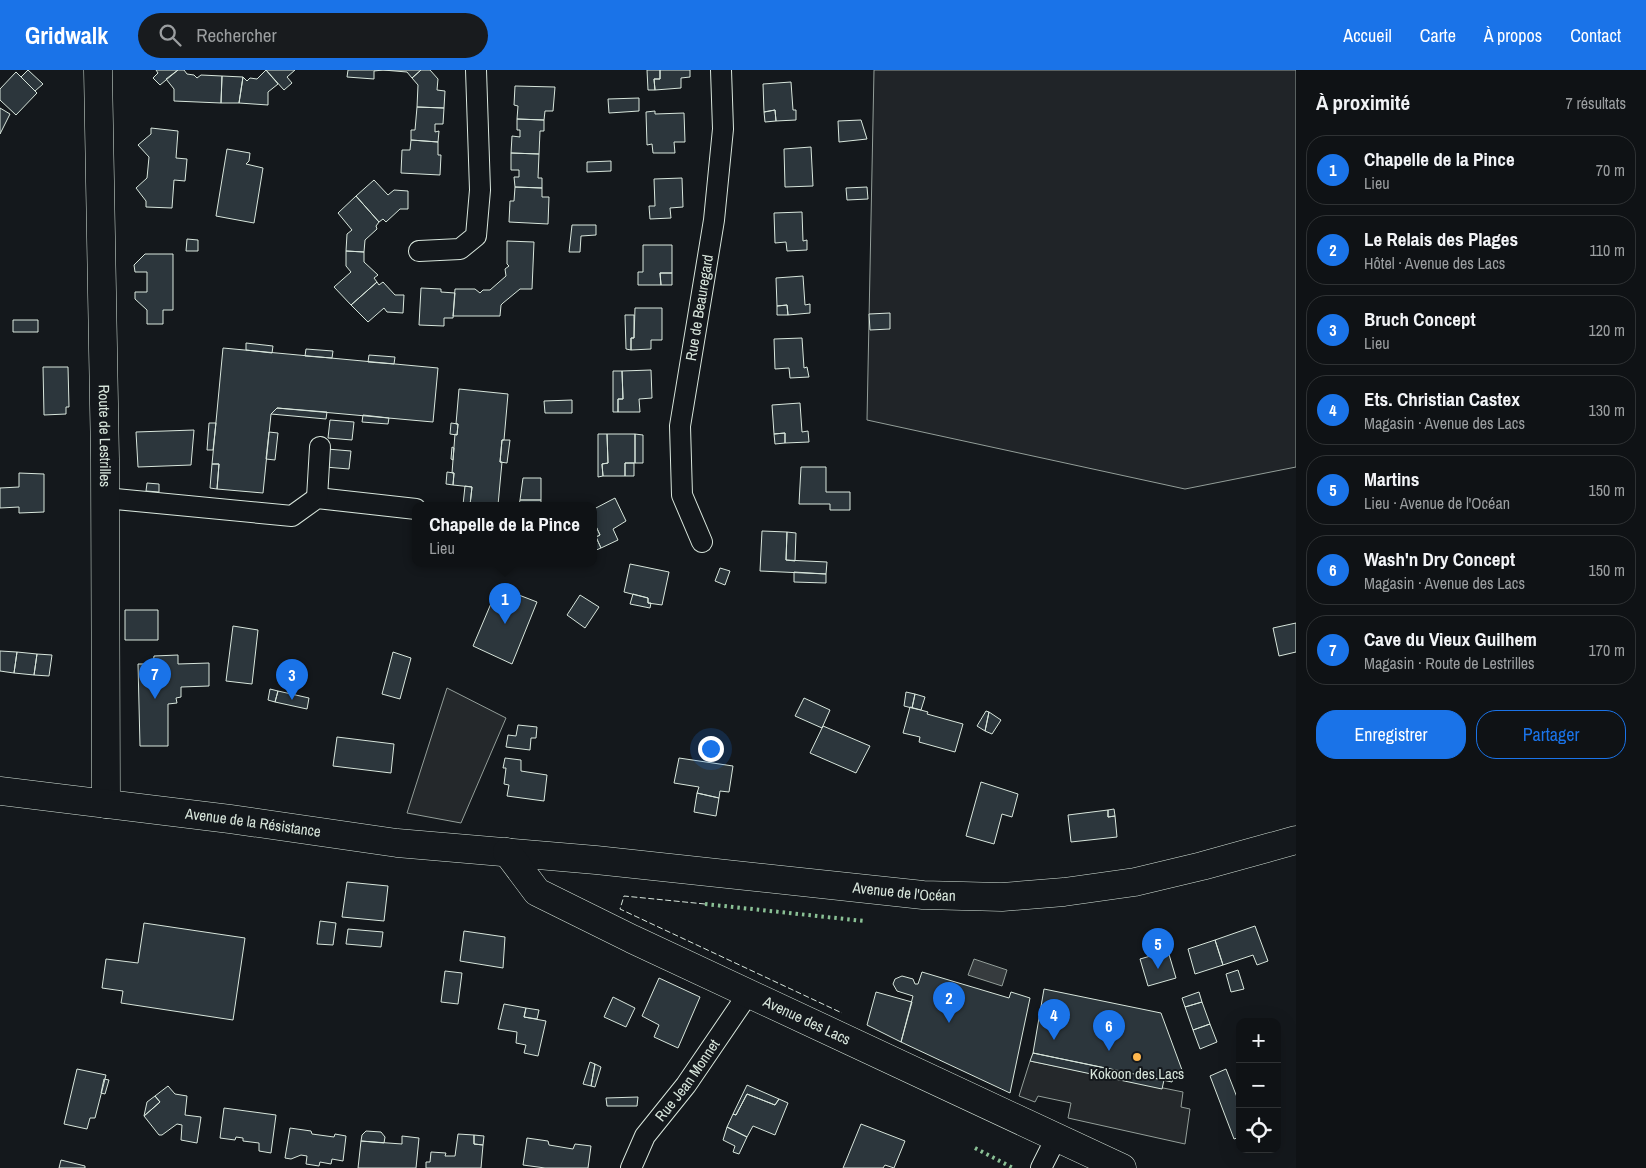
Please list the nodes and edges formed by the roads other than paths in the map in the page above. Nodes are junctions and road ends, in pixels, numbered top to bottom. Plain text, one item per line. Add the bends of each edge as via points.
1 (98, 70) edge
2 (476, 70) edge
3 (721, 70) edge
4 (419, 251) dead end
5 (320, 447) dead end
6 (105, 498) junction
7 (317, 498) junction
8 (412, 509) edge
9 (702, 542) dead end
10 (0, 791) edge
11 (106, 804) junction
12 (1296, 840) edge
13 (507, 852) junction
14 (748, 994) junction
15 (1056, 1138) junction
16 (631, 1168) edge
17 (1041, 1168) edge
18 (1122, 1168) edge

1 - 6 main road, Route de Lestrilles
2 - 4 street via 480,190 476,236 460,249
3 - 9 street, Rue de Beauregard via 722,129 714,220 680,426 682,495
5 - 7 street
6 - 7 street via 292,516
6 - 11 main road, Route de Lestrilles
7 - 8 street
10 - 11 main road, Avenue de la Résistance
11 - 13 main road, Avenue de la Résistance via 397,842
12 - 13 main road, Avenue de l'Océan via 1135,882 1002,897 923,895
13 - 14 main road, Avenue des Lacs via 537,892
14 - 15 main road, Avenue des Lacs
14 - 16 street, Rue Jean Monnet via 686,1085 646,1136
15 - 17 street
15 - 18 main road, Avenue des Lacs

